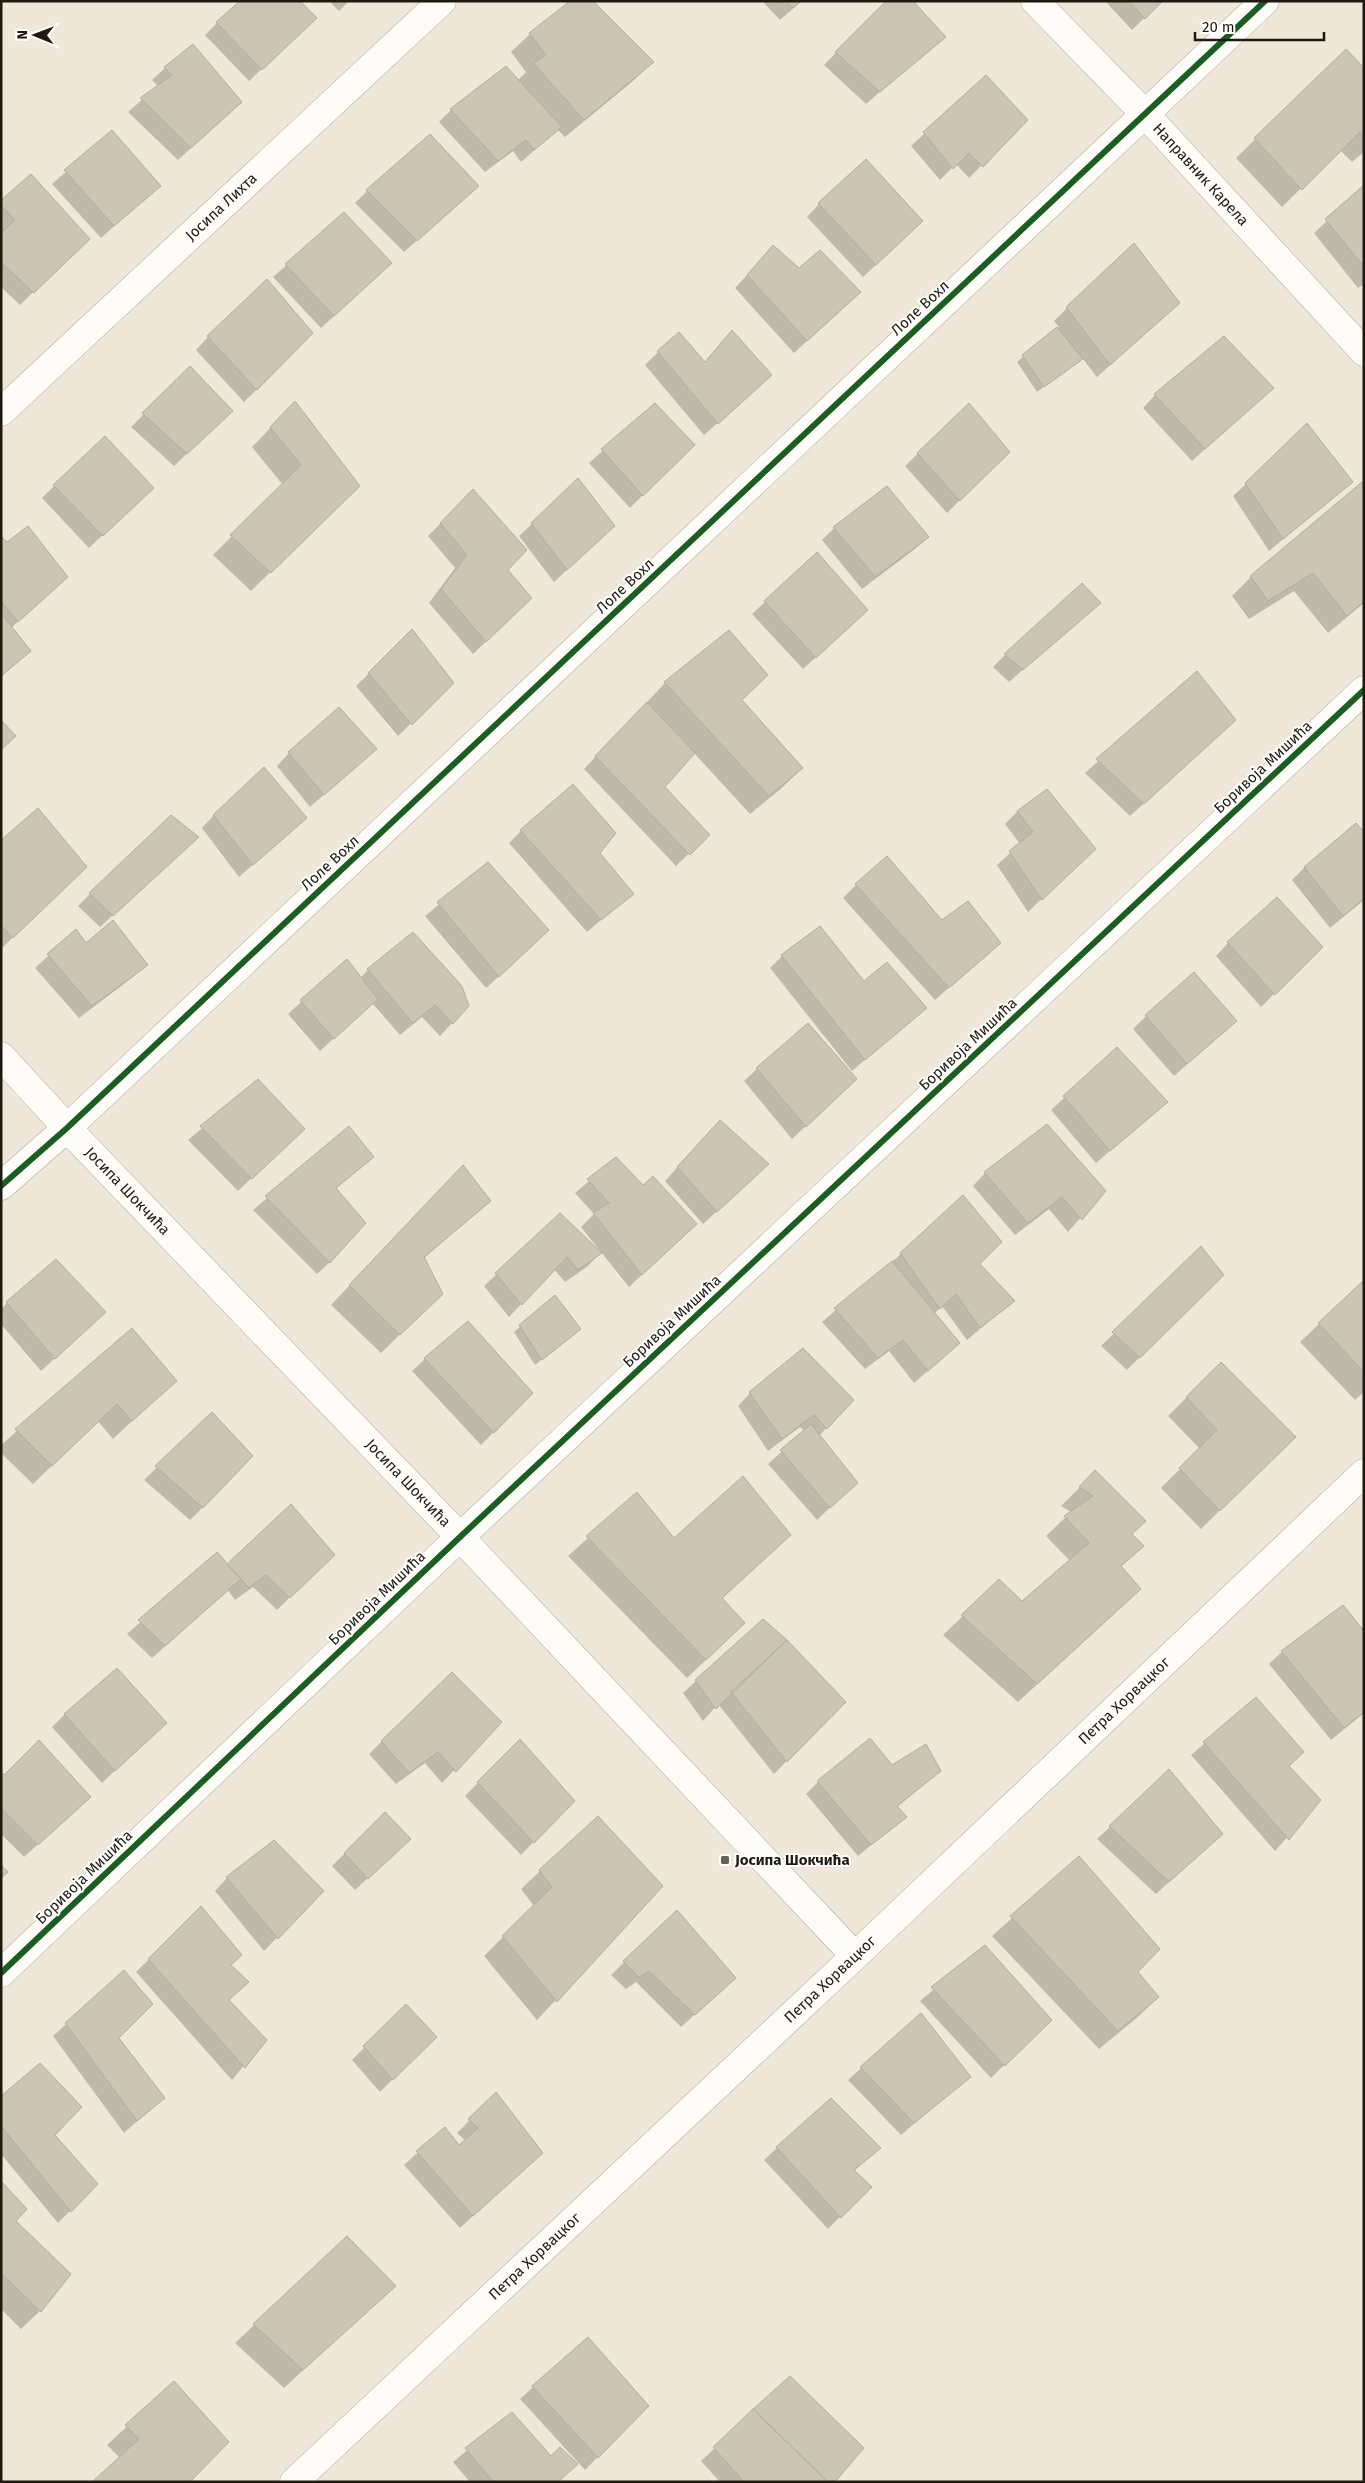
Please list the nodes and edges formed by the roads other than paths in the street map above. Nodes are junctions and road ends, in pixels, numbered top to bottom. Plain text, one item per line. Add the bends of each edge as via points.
1 (442, 1) edge
2 (1035, 1) edge
3 (1265, 1) edge
4 (1145, 114) junction
5 (1364, 352) edge
6 (1, 412) edge
7 (1364, 690) edge
8 (1, 1056) edge
9 (66, 1128) junction
10 (1, 1186) edge
11 (1364, 1473) edge
12 (460, 1537) junction
13 (855, 1956) junction
14 (1, 1973) edge
15 (294, 2482) edge

1 - 6 street, Јосипа Лихта
2 - 4 street, Направник Карела
3 - 4 street, Лоле Вохл
4 - 5 street, Направник Карела
4 - 9 street, Лоле Вохл
7 - 12 street, Боривоја Мишића
8 - 9 street, Јосипа Шокчића
9 - 10 street, Лоле Вохл
9 - 12 street, Јосипа Шокчића
11 - 13 street, Петра Хорвацког
12 - 13 street, Јосипа Шокчића
12 - 14 street, Боривоја Мишића
13 - 15 street, Петра Хорвацког

